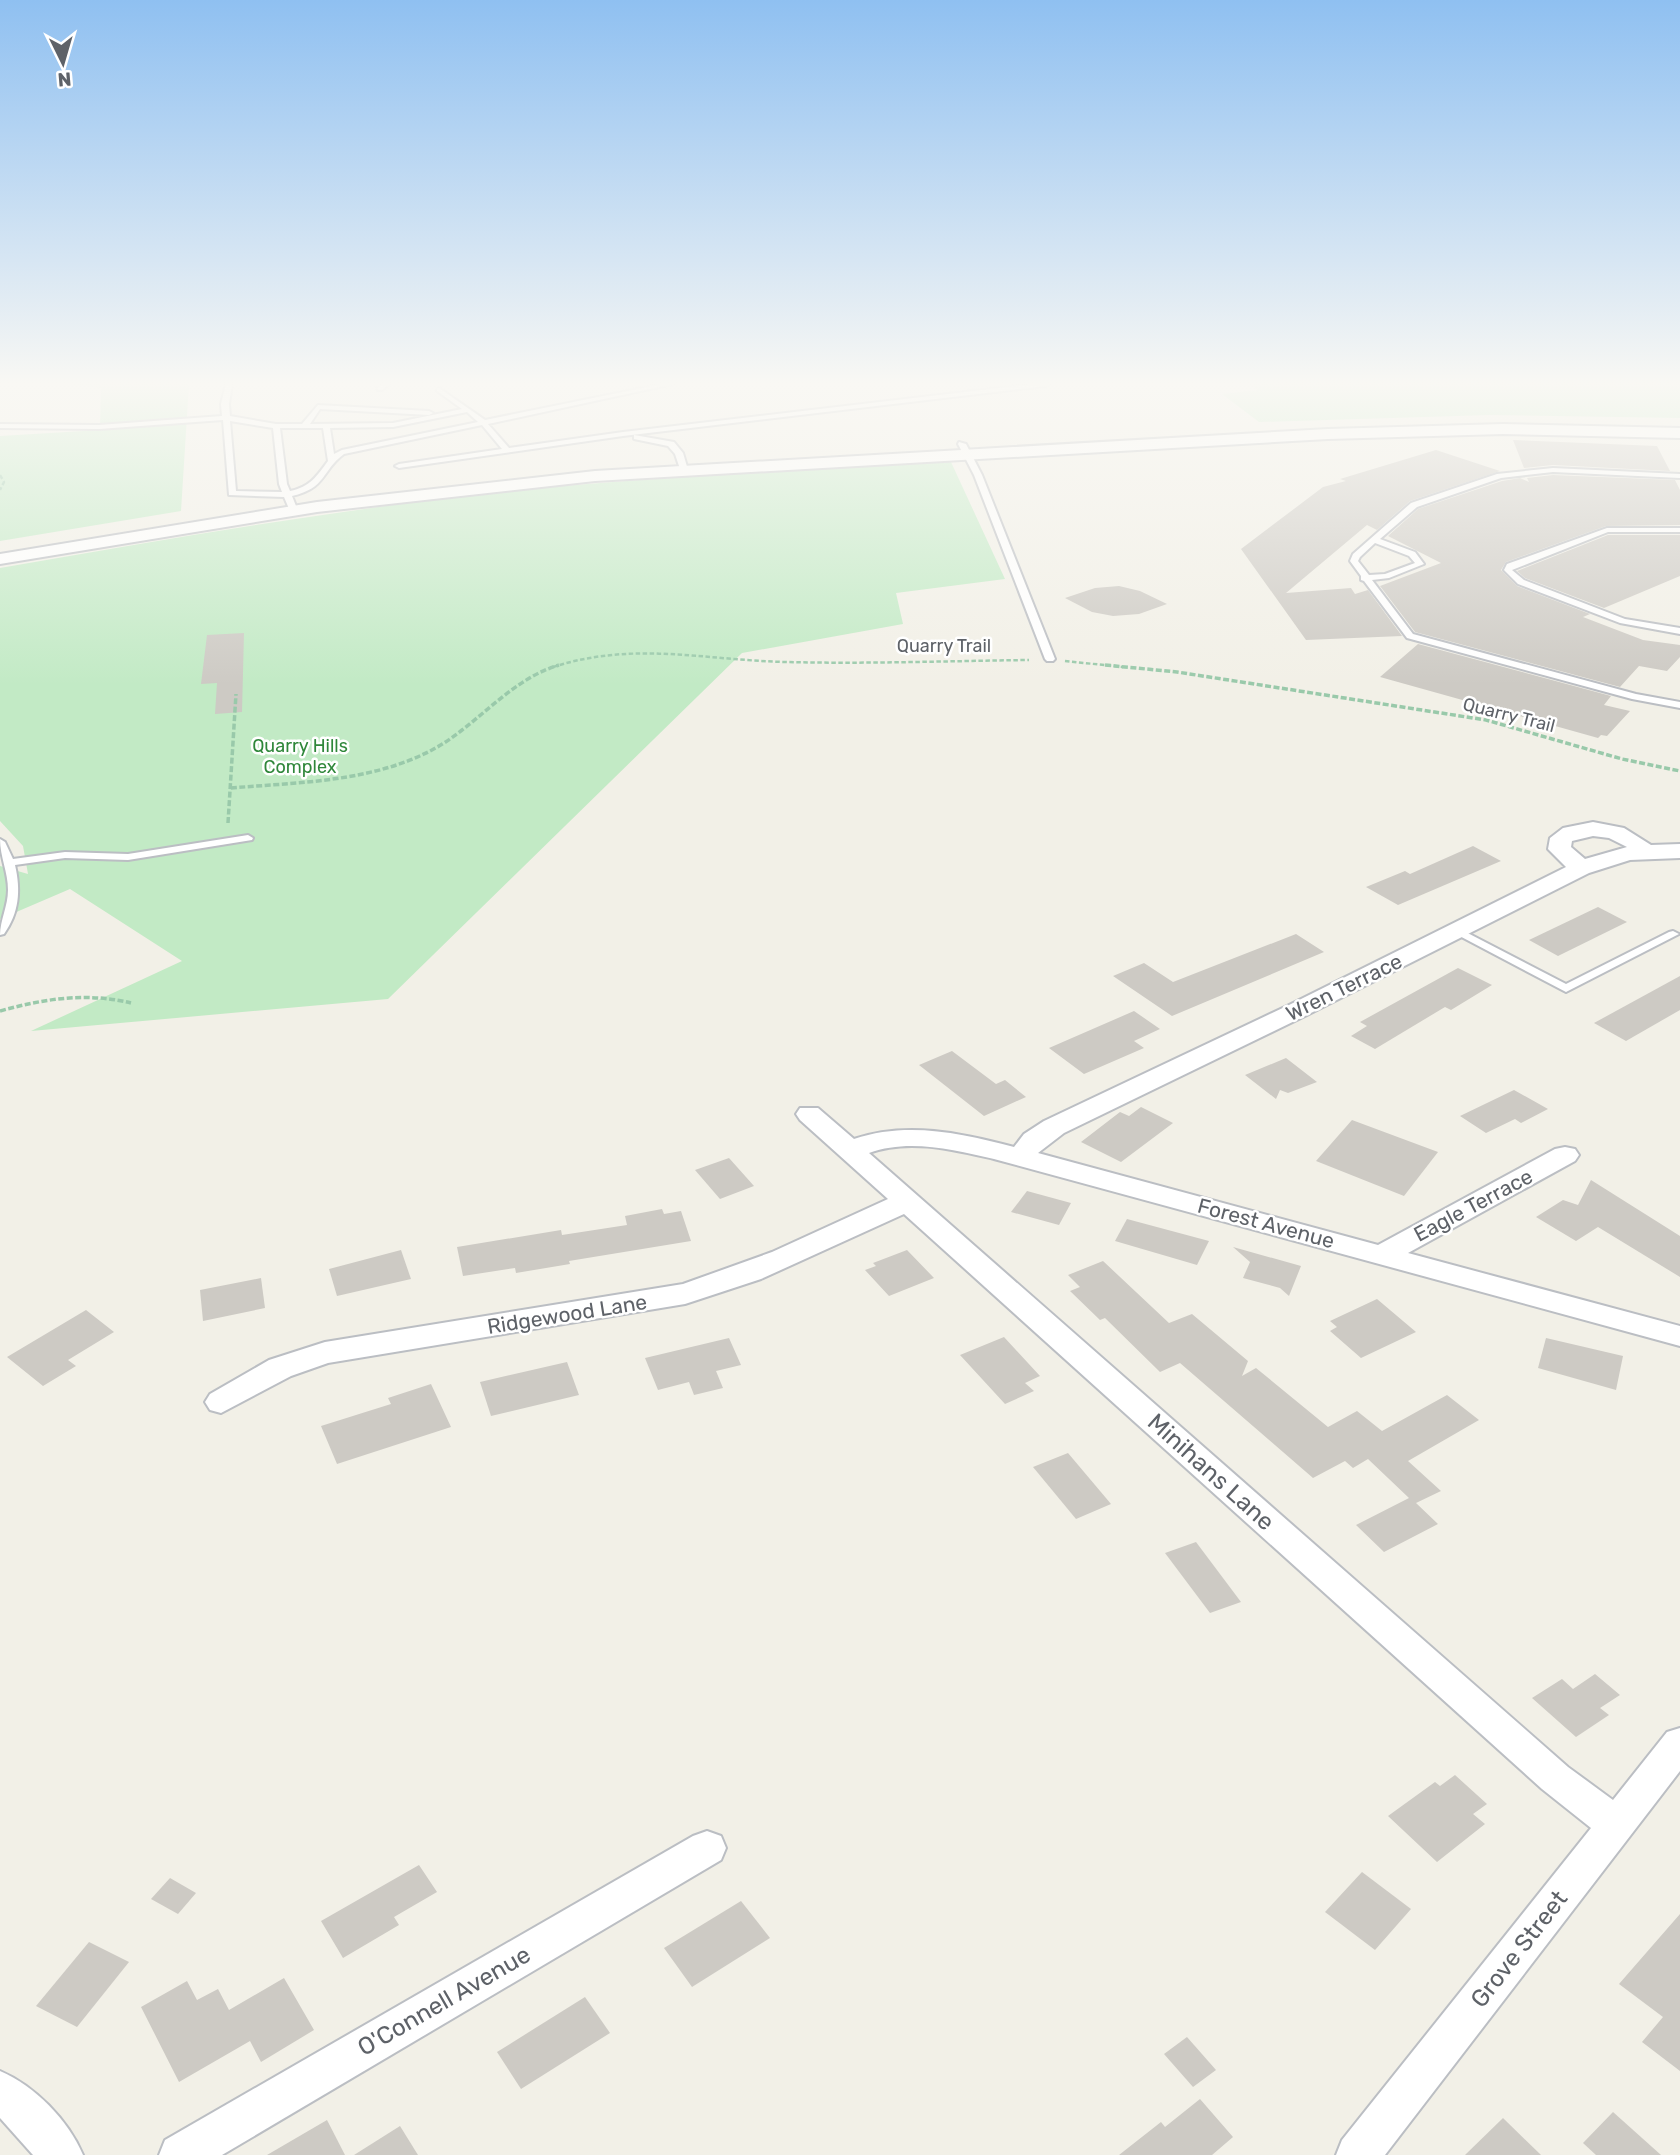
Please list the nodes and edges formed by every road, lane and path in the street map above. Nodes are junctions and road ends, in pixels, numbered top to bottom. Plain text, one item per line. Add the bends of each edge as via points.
1 (231, 485) edge
2 (287, 485) edge
3 (315, 485) edge
4 (497, 485) edge
5 (979, 485) edge
6 (1475, 485) edge
7 (290, 502) junction
8 (1680, 530) edge
9 (1374, 540) junction
10 (0, 548) edge
11 (0, 559) edge
12 (1364, 578) junction
13 (1680, 631) edge
14 (1050, 659) junction
15 (236, 694) dead end
16 (1680, 705) edge
17 (1680, 771) edge
18 (231, 788) junction
19 (248, 838) dead end
20 (232, 841) junction
21 (0, 842) edge
22 (1644, 851) junction
23 (1680, 851) edge
24 (9, 863) junction
25 (1581, 868) junction
26 (1456, 930) junction
27 (0, 932) edge
28 (1673, 934) dead end
29 (131, 1003) dead end
30 (0, 1011) edge
31 (809, 1114) dead end
32 (850, 1150) junction
33 (1565, 1155) dead end
34 (1021, 1157) junction
35 (907, 1201) junction
36 (1381, 1255) junction
37 (1680, 1336) edge
38 (221, 1402) dead end
39 (1680, 1743) edge
40 (1616, 1825) junction
41 (708, 1848) dead end
42 (0, 2092) edge
43 (61, 2155) edge
44 (181, 2155) edge
45 (1358, 2155) edge

1 - 7 lane via 232,493
2 - 7 lane
3 - 7 lane
4 - 7 street
5 - 14 lane
6 - 9 lane via 1414,505
7 - 10 street
7 - 11 street
8 - 13 lane via 1622,528 1594,533 1508,570 1521,582 1623,621
9 - 12 lane via 1354,561
9 - 12 lane via 1412,554 1420,564
12 - 16 lane via 1403,630 1422,641
14 - 17 path, Quarry Trail via 1177,672 1486,720 1622,760
14 - 18 path, Quarry Trail via 748,661 669,652 607,654 548,668 525,680 464,730 408,761 307,780
15 - 18 path
18 - 20 path via 228,816
19 - 20 lane
20 - 24 lane via 128,857 65,855
21 - 24 lane
22 - 23 street, Wren Terrace
22 - 25 street, Wren Terrace
22 - 25 street via 1624,835 1604,830 1575,832 1561,838 1559,849
24 - 27 lane via 13,909
25 - 26 street, Wren Terrace
26 - 28 lane via 1566,989
26 - 34 street, Wren Terrace via 1054,1127 1034,1140
29 - 30 path via 108,995 22,1004
31 - 32 street, Minihans Lane
32 - 34 street, Forest Avenue via 880,1139 913,1136
32 - 35 street, Minihans Lane
33 - 36 street, Eagle Terrace
34 - 36 street, Forest Avenue
35 - 38 street, Ridgewood Lane via 700,1291 325,1353 280,1368
35 - 40 street, Minihans Lane via 1555,1778
36 - 37 street, Forest Avenue
39 - 40 street, Grove Street
40 - 45 street, Grove Street
41 - 44 street, O'Connell Avenue
42 - 43 street via 25,2111

